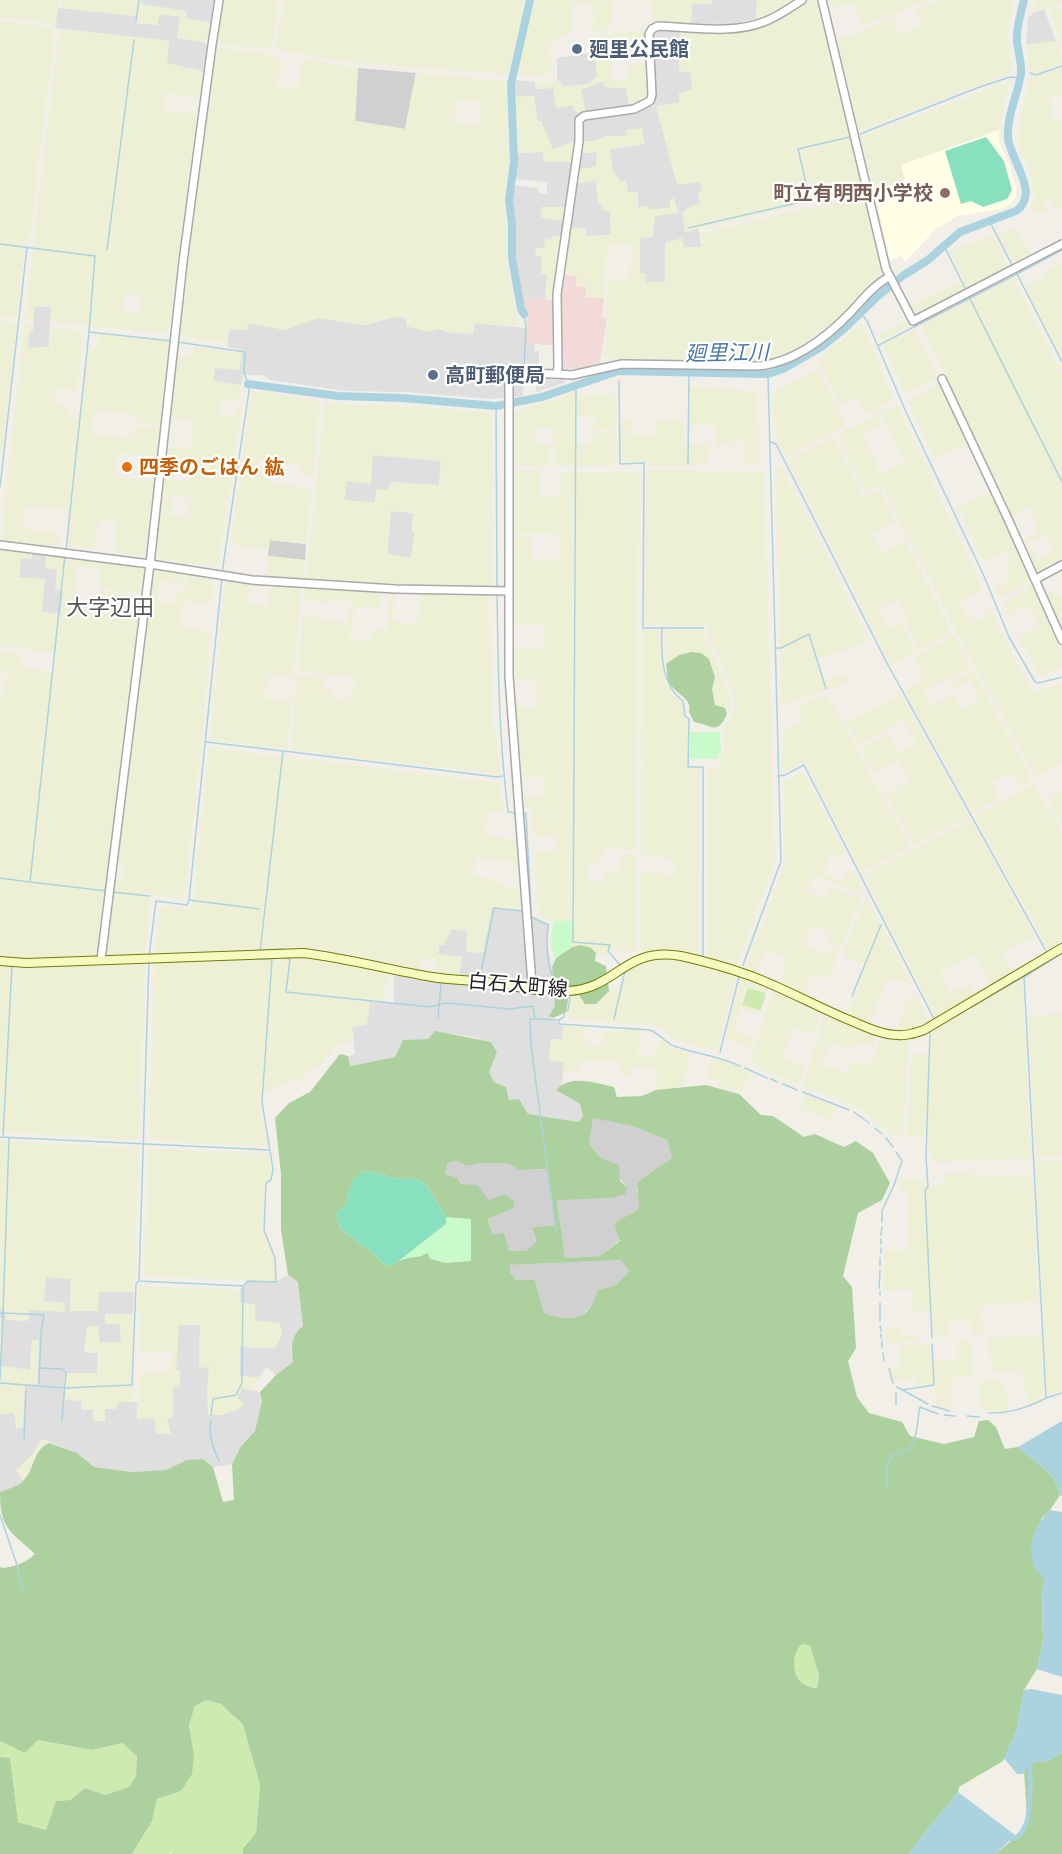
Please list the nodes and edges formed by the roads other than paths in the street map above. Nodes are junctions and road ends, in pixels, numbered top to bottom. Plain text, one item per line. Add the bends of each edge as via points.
1 (219, 0) edge
2 (802, 0) edge
3 (822, 0) edge
4 (1062, 244) edge
5 (890, 278) junction
6 (557, 374) junction
7 (942, 379) dead end
8 (0, 545) edge
9 (150, 564) junction
10 (1062, 565) edge
11 (1036, 579) junction
12 (501, 591) junction
13 (1062, 640) edge
14 (1062, 948) edge
15 (100, 960) junction
16 (0, 961) edge
17 (530, 990) junction

1 - 9 street via 173,341
2 - 6 street via 764,22 747,27 658,26 650,33 650,101 634,109 579,120 557,294
3 - 5 street
4 - 5 street via 913,321
5 - 6 street via 874,287 835,327 780,363 622,364 572,375
6 - 12 street via 515,375 510,380
7 - 11 street
8 - 9 street
9 - 12 street via 252,580
9 - 15 street
10 - 11 street
11 - 13 street
12 - 17 street
14 - 17 main road, 白石大町線 via 910,1035 886,1034 750,976 664,954 633,961 598,985 585,989
15 - 16 main road, 白石大町線
15 - 17 main road, 白石大町線 via 320,955 433,977

